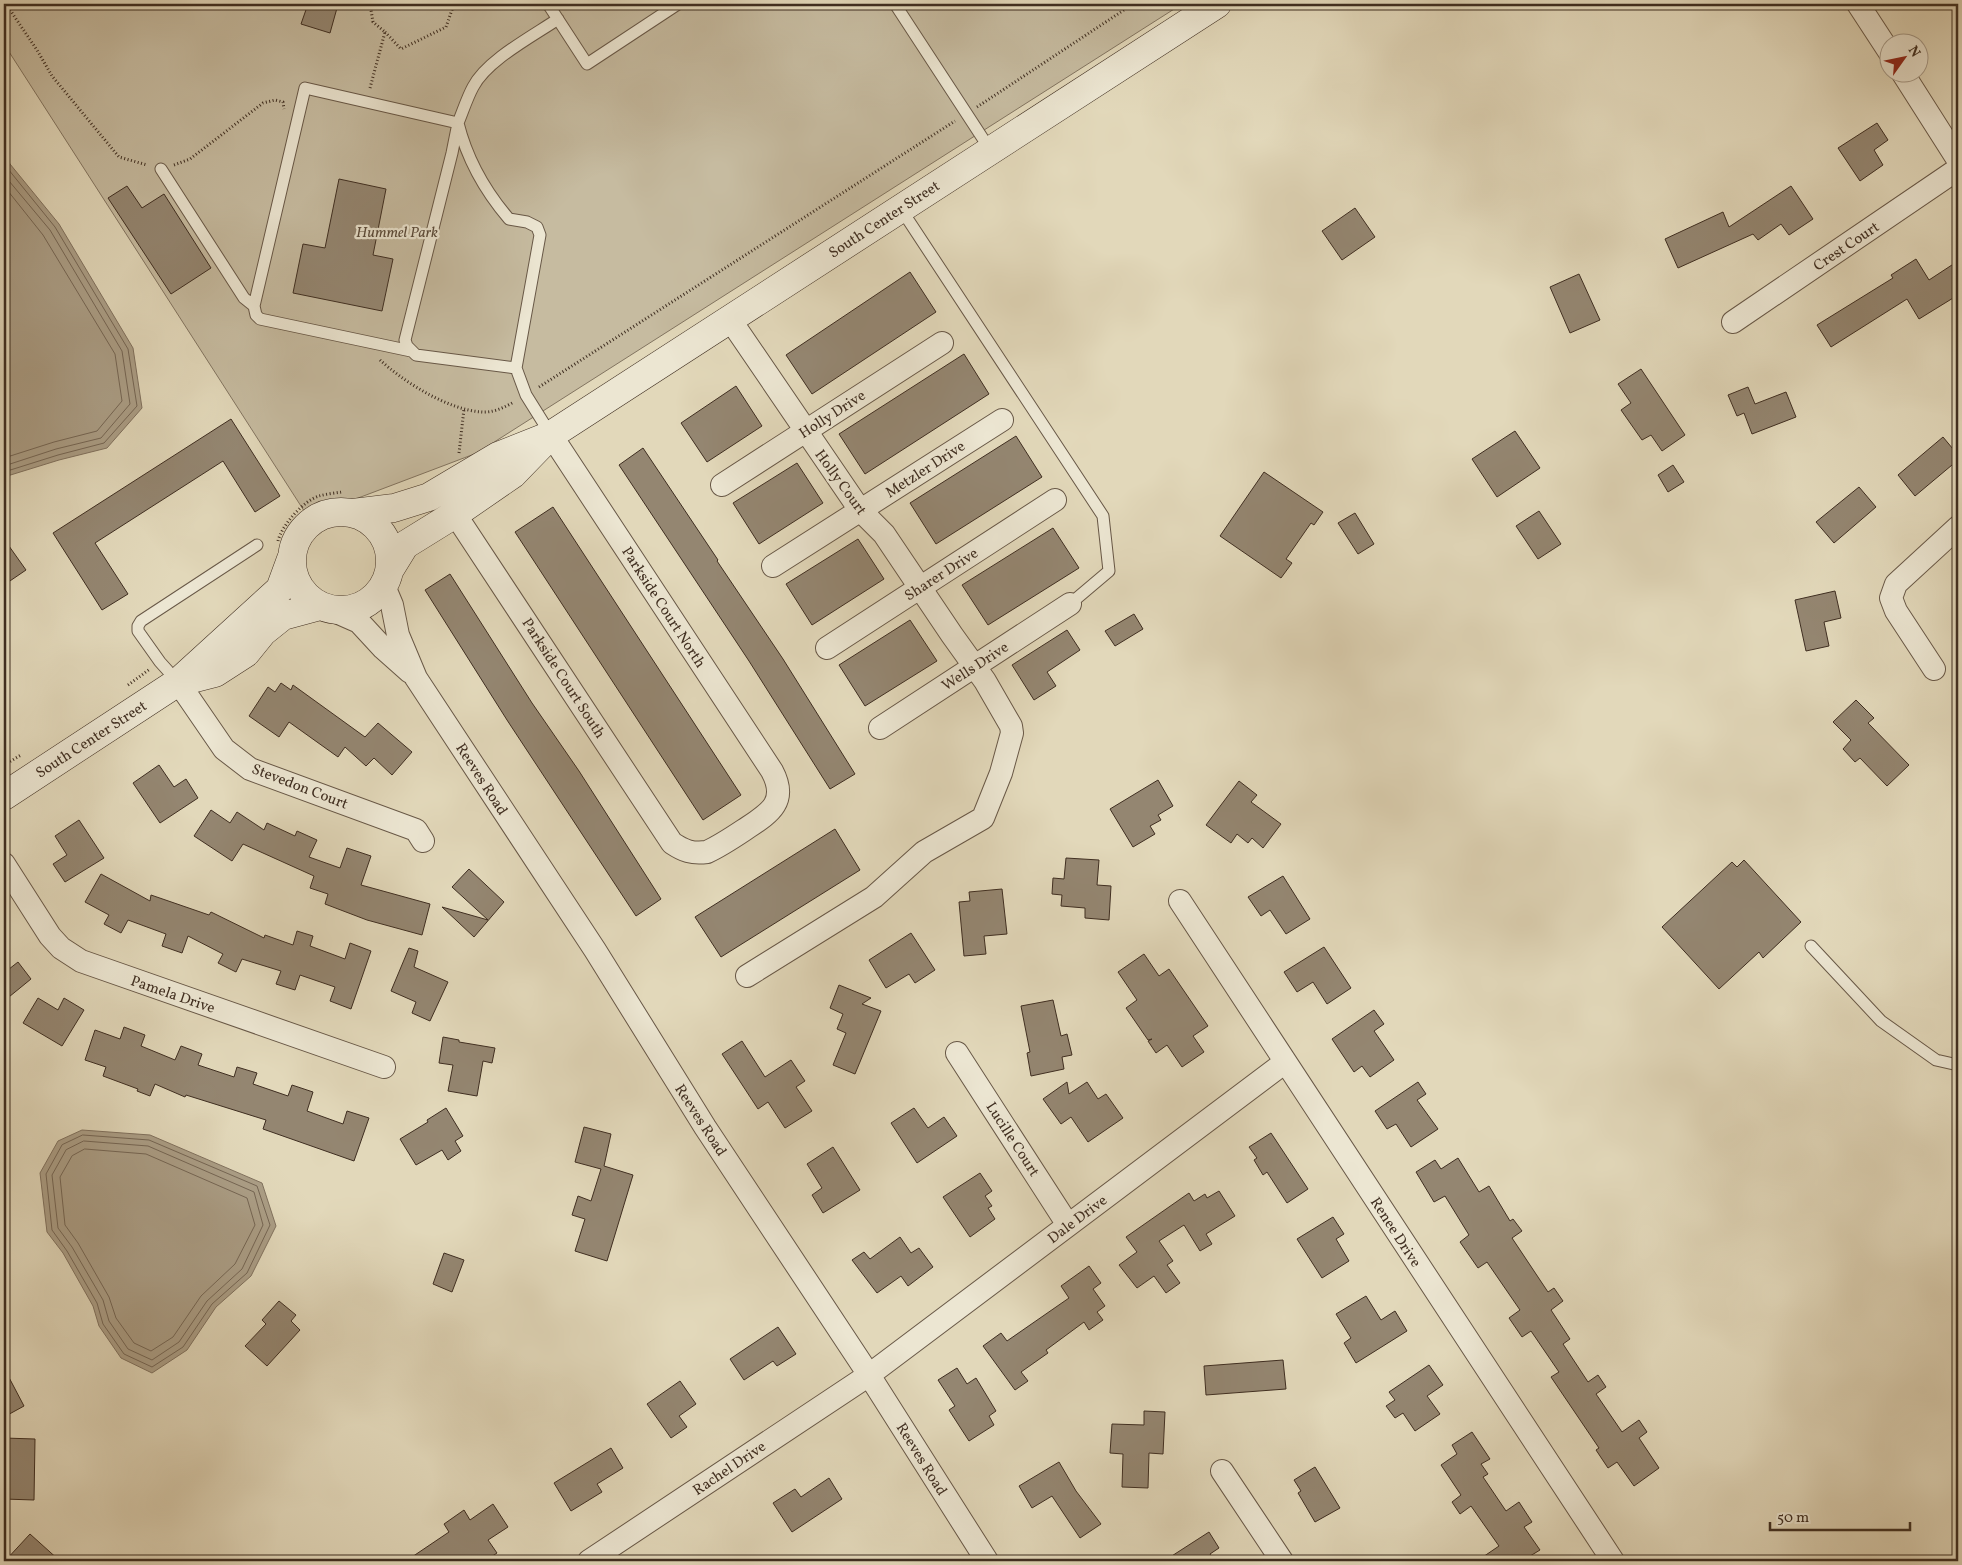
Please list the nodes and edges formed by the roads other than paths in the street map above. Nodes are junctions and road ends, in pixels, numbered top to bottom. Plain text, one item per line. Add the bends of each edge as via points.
1 (548, 4) edge
2 (678, 4) edge
3 (894, 4) edge
4 (1216, 4) edge
5 (1858, 4) edge
6 (558, 19) junction
7 (1880, 38) edge
8 (1908, 82) edge
9 (458, 123) junction
10 (991, 151) junction
11 (1958, 159) edge
12 (161, 170) road end
13 (901, 209) junction
14 (254, 306) junction
15 (729, 318) junction
16 (1733, 322) dead end
17 (942, 343) dead end
18 (411, 351) junction
19 (516, 368) junction
20 (1002, 420) dead end
21 (806, 431) junction
22 (551, 435) junction
23 (722, 485) dead end
24 (1055, 500) dead end
25 (860, 510) junction
26 (353, 513) junction
27 (455, 514) junction
28 (1958, 527) edge
29 (257, 545) dead end
30 (291, 559) junction
31 (773, 566) dead end
32 (387, 578) junction
33 (920, 588) junction
34 (1070, 604) joint
35 (327, 608) junction
36 (827, 648) dead end
37 (974, 666) junction
38 (1934, 669) dead end
39 (416, 678) junction
40 (178, 682) junction
41 (880, 728) dead end
42 (4, 796) edge
43 (423, 841) dead end
44 (672, 843) joint
45 (4, 864) edge
46 (1180, 902) dead end
47 (1812, 946) dead end
48 (747, 976) dead end
49 (957, 1053) dead end
50 (1284, 1063) junction
51 (1958, 1065) edge
52 (384, 1067) dead end
53 (1068, 1225) junction
54 (869, 1375) junction
55 (1222, 1471) dead end
56 (1609, 1560) edge
57 (589, 1561) edge
58 (987, 1561) edge
59 (1282, 1561) edge

1 - 6 lane
2 - 6 lane via 587,64
3 - 10 lane
4 - 10 main road, South Center Street
5 - 7 street
6 - 9 lane via 498,59 481,75
8 - 11 street
9 - 14 lane via 305,88
9 - 18 lane via 404,340
9 - 19 lane via 480,179 509,220 528,222 537,227 540,235
10 - 13 main road, South Center Street
11 - 16 street, Crest Court
12 - 14 lane via 244,298
13 - 15 main road, South Center Street
13 - 34 lane via 1103,516 1109,570
14 - 18 lane via 256,316 260,318
15 - 21 street, Holly Court
15 - 22 main road, South Center Street
17 - 21 street, Holly Drive
18 - 19 lane via 416,355
19 - 22 lane via 526,395
20 - 25 street, Metzler Drive
21 - 23 street, Holly Drive
21 - 25 street, Holly Court
22 - 26 main road, South Center Street via 498,456 429,497 394,508
22 - 27 main road, South Center Street via 513,474
22 - 44 street, Parkside Court North via 776,779 778,792 768,814 715,848 695,853
24 - 33 street, Sharer Drive
25 - 31 street, Metzler Drive
25 - 33 street, Holly Court via 884,534
26 - 30 main road via 338,512 311,522 298,538
26 - 32 main road via 378,529 386,541 390,556
27 - 32 main road, South Center Street via 405,545
27 - 44 street, Parkside Court South
28 - 38 street via 1896,584 1891,598
29 - 40 lane via 138,626 138,631 160,662
30 - 35 main road via 298,587 308,598
30 - 40 main road, South Center Street via 280,588
32 - 35 main road via 375,598 363,606 349,610
32 - 39 street, Reeves Road via 398,635
33 - 36 street, Sharer Drive
33 - 37 street, Holly Court
34 - 37 street, Wells Drive
35 - 39 street, Reeves Road via 359,622
35 - 40 main road, South Center Street via 283,616 246,653 215,673
37 - 41 street, Wells Drive
37 - 48 street, Holly Court via 1012,726 1001,773 983,818 924,852 874,897
39 - 54 street, Reeves Road
40 - 42 main road, South Center Street
40 - 43 street, Stevedon Court via 224,749 250,769 416,830
45 - 52 street, Pamela Drive via 50,936 81,961
46 - 50 street, Renee Drive
47 - 51 lane via 1880,1021 1936,1060
49 - 53 street, Lucille Court
50 - 53 street, Dale Drive
50 - 56 street, Renee Drive
53 - 54 street, Dale Drive
54 - 57 street, Rachel Drive
54 - 58 street, Reeves Road
55 - 59 street

